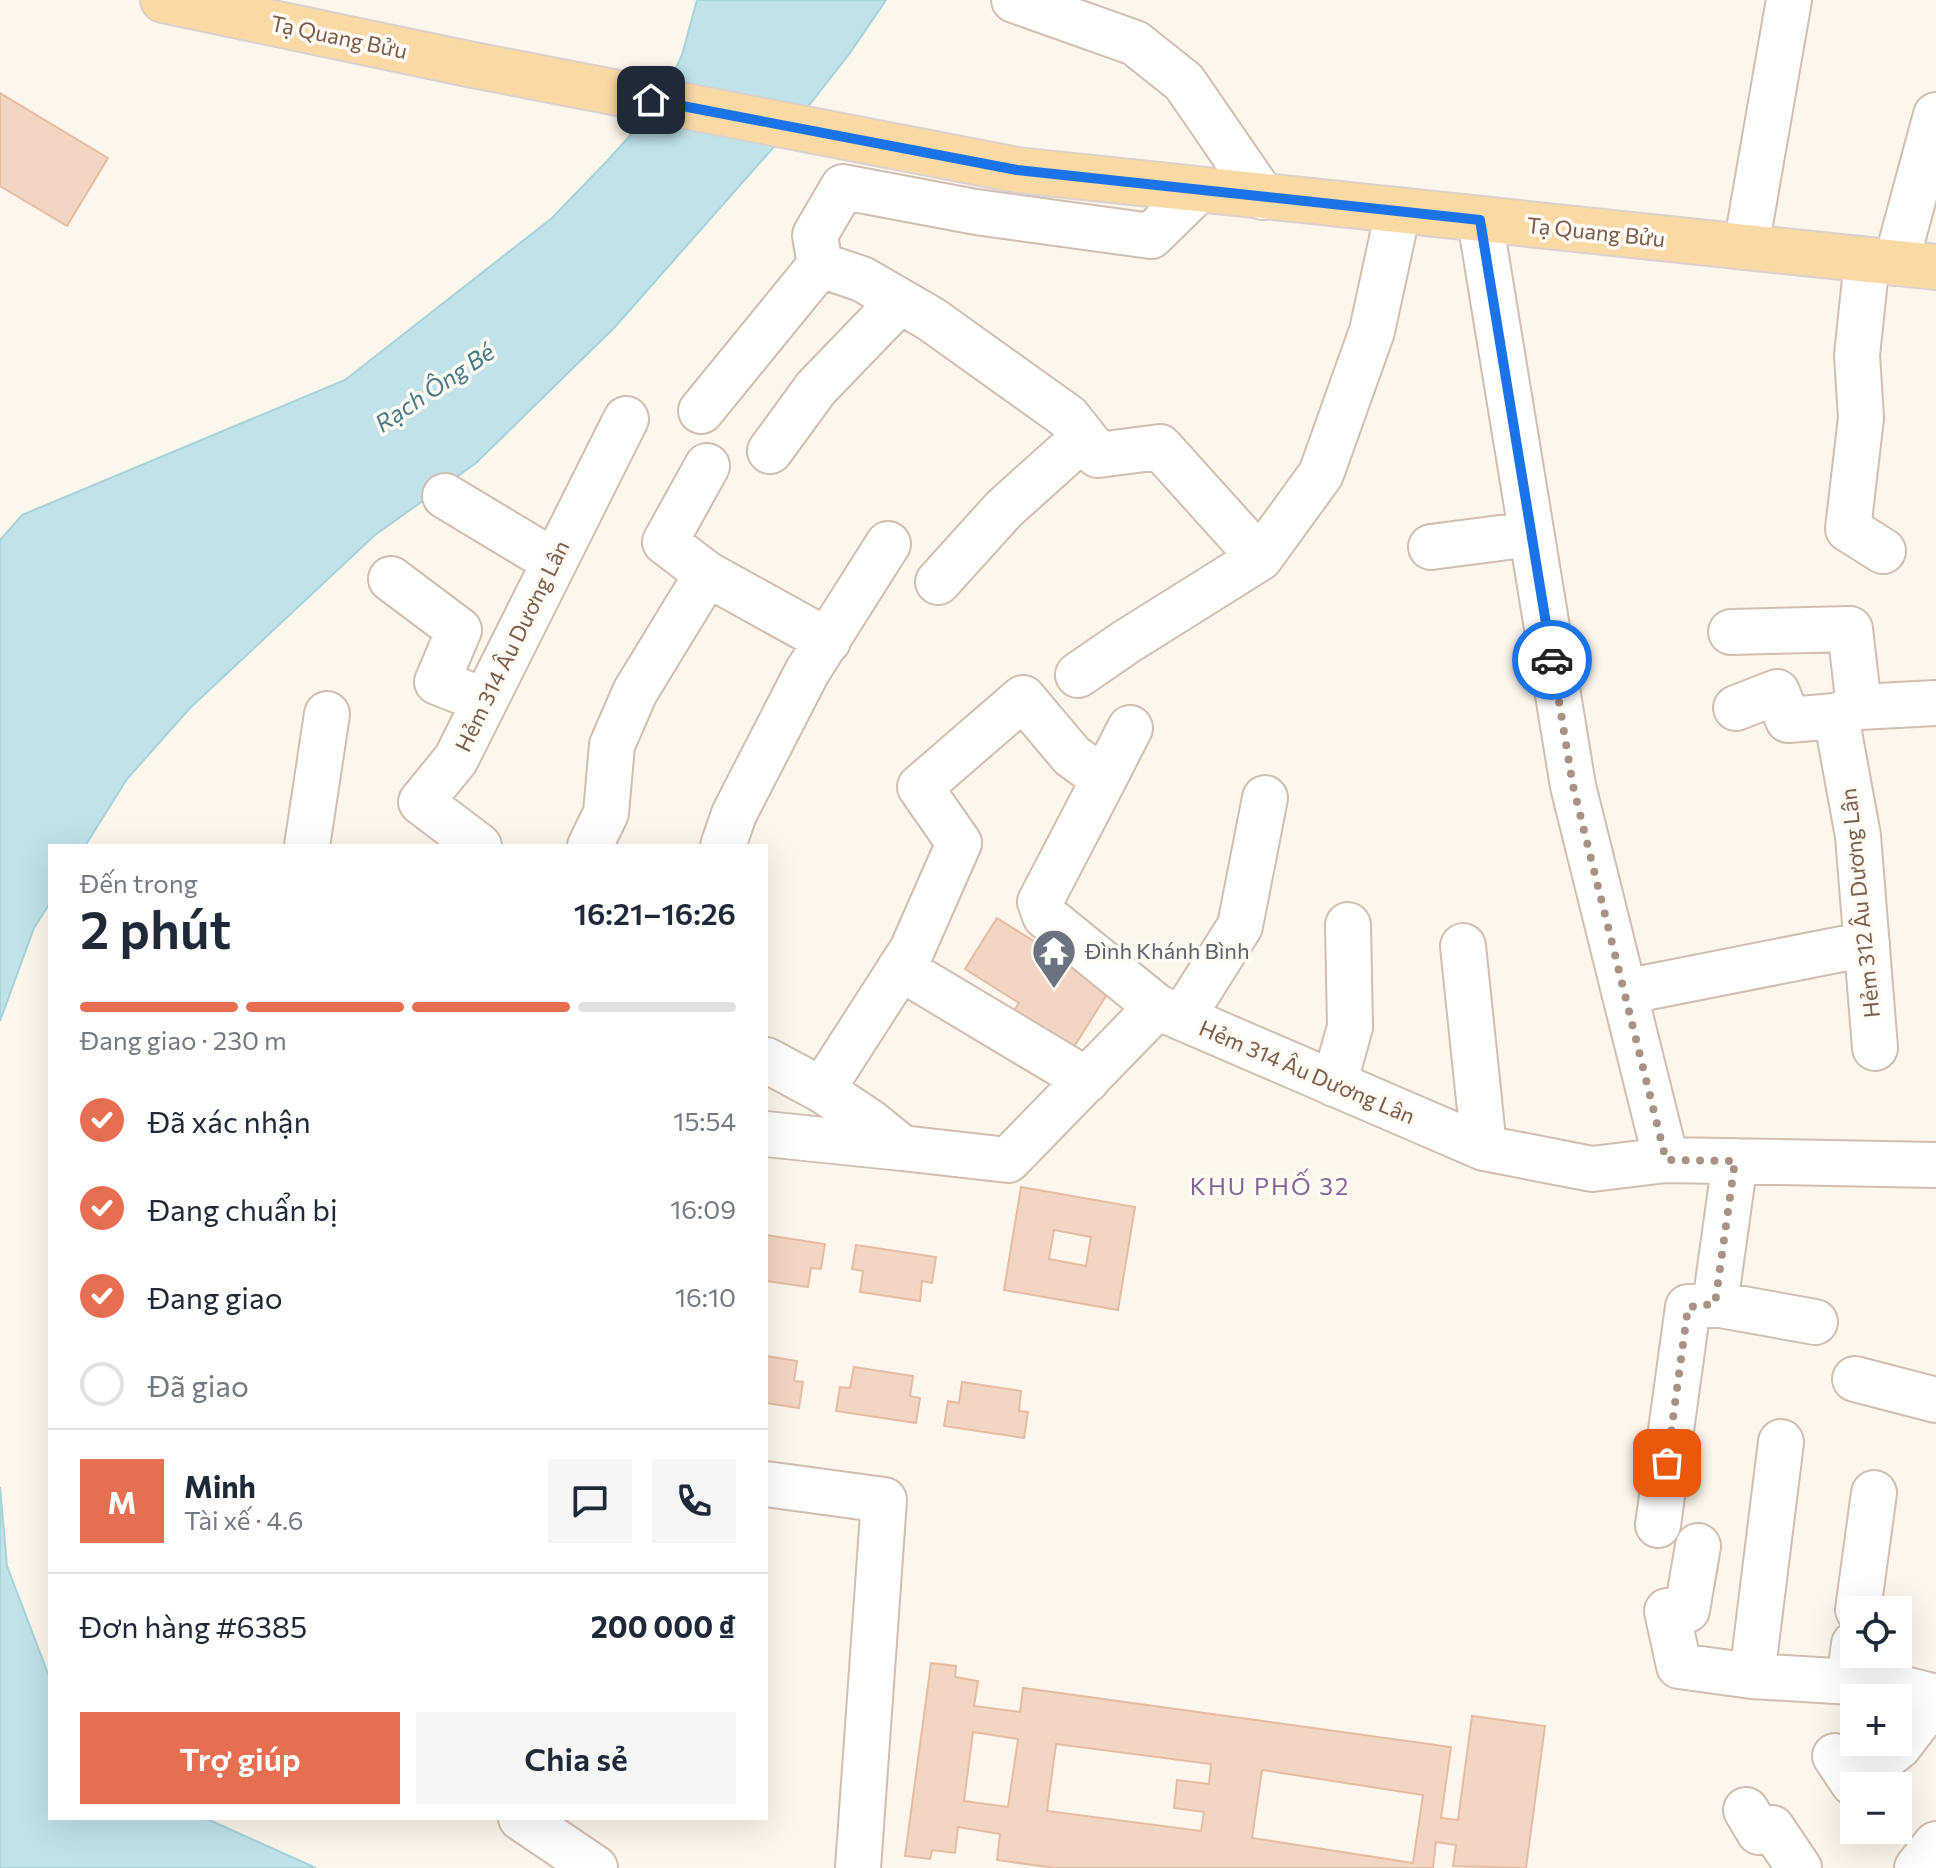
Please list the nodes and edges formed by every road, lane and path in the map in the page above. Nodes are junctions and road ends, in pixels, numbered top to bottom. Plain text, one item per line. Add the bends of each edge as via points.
1 (163, 0) edge
2 (1014, 0) edge
3 (1789, 0) edge
4 (1936, 115) edge
5 (1198, 190) junction
6 (1263, 197) junction
7 (1398, 211) junction
8 (1480, 220) junction
9 (1746, 247) junction
10 (1900, 264) edge
11 (820, 265) junction
12 (900, 301) junction
13 (701, 411) dead end
14 (626, 419) dead end
15 (1084, 437) junction
16 (770, 451) dead end
17 (707, 466) dead end
18 (445, 496) dead end
19 (1531, 534) junction
20 (888, 544) dead end
21 (1431, 547) dead end
22 (1883, 551) dead end
23 (1260, 558) junction
24 (553, 561) junction
25 (707, 574) junction
26 (391, 579) dead end
27 (938, 582) dead end
28 (1731, 632) dead end
29 (828, 641) junction
30 (1078, 675) dead end
31 (485, 701) junction
32 (1936, 703) edge
33 (1736, 708) dead end
34 (1848, 712) junction
35 (327, 714) dead end
36 (1130, 728) dead end
37 (1104, 779) junction
38 (1265, 798) dead end
39 (307, 844) edge
40 (476, 844) edge
41 (591, 844) edge
42 (724, 844) edge
43 (1348, 925) dead end
44 (1867, 944) junction
45 (1463, 946) dead end
46 (900, 968) junction
47 (1624, 992) junction
48 (1169, 1013) junction
49 (1875, 1048) dead end
50 (768, 1061) edge
51 (1087, 1080) junction
52 (1334, 1084) junction
53 (822, 1090) junction
54 (768, 1134) edge
55 (902, 1148) junction
56 (1484, 1148) junction
57 (1666, 1160) junction
58 (1735, 1161) junction
59 (1936, 1165) edge
60 (1715, 1304) junction
61 (1815, 1322) dead end
62 (1855, 1379) dead end
63 (1936, 1400) edge
64 (1781, 1442) dead end
65 (768, 1484) edge
66 (1874, 1493) dead end
67 (1658, 1525) dead end
68 (1698, 1546) dead end
69 (1860, 1596) edge
70 (1840, 1665) edge
71 (1860, 1668) edge
72 (1752, 1676) junction
73 (1936, 1698) edge
74 (1835, 1756) dead end
75 (1746, 1810) dead end
76 (524, 1820) edge
77 (1936, 1844) edge
78 (595, 1868) edge
79 (858, 1868) edge
80 (1799, 1868) edge
81 (1917, 1868) edge

1 - 5 main road, Tạ Quang Bửu via 1017,170
2 - 6 street via 1135,43 1184,82
3 - 9 street
4 - 10 street
5 - 6 main road, Tạ Quang Bửu
5 - 11 street via 1151,236 843,187 815,235
6 - 7 main road, Tạ Quang Bửu
7 - 8 main road, Tạ Quang Bửu
7 - 23 street via 1372,331 1321,474
8 - 9 main road, Tạ Quang Bửu
8 - 19 street
9 - 10 main road, Tạ Quang Bửu
10 - 22 street via 1857,355 1861,418 1848,529
11 - 12 street via 862,279
11 - 13 street
12 - 15 street via 1068,417
12 - 16 street via 816,388
14 - 24 street, Hẻm 314 Âu Dương Lân
15 - 23 street via 1098,455 1160,447
15 - 27 street via 1004,509
17 - 25 street via 665,542
18 - 24 street
19 - 21 street
19 - 47 street via 1573,786
20 - 29 street
23 - 30 street
24 - 31 street, Hẻm 314 Âu Dương Lân
25 - 29 street
25 - 41 street via 635,692 612,745 606,813
26 - 31 street via 459,630 437,682
28 - 34 street, Hẻm 312 Âu Dương Lân via 1850,629
29 - 42 street via 741,800
31 - 40 street, Hẻm 314 Âu Dương Lân via 456,759 421,802
32 - 34 street
33 - 34 street via 1777,692 1788,720
34 - 44 street, Hẻm 312 Âu Dương Lân
35 - 39 street
36 - 37 street
37 - 46 street via 1072,756 1023,698 920,787 959,843
37 - 48 street, Hẻm 314 Âu Dương Lân via 1041,909
38 - 48 street via 1240,926
43 - 52 street via 1350,1027
44 - 47 street
44 - 49 street, Hẻm 312 Âu Dương Lân
45 - 56 street
46 - 51 street
46 - 53 street
47 - 57 street
48 - 51 street
48 - 52 street, Hẻm 314 Âu Dương Lân
50 - 53 street
51 - 55 street via 1008,1160
52 - 56 street, Hẻm 314 Âu Dương Lân
53 - 55 street
54 - 55 street
56 - 57 street, Hẻm 314 Âu Dương Lân via 1592,1169
57 - 58 street, Hẻm 314 Âu Dương Lân
58 - 59 street, Hẻm 314 Âu Dương Lân
58 - 60 street
60 - 61 street
60 - 67 street via 1688,1307
62 - 63 street
64 - 72 street
65 - 79 street via 884,1500
66 - 69 street
68 - 72 street via 1687,1610 1667,1611 1679,1666
70 - 72 street
71 - 73 street via 1884,1684
73 - 74 street via 1899,1746 1853,1783
75 - 80 street via 1759,1832 1772,1828
76 - 78 street
77 - 81 street

